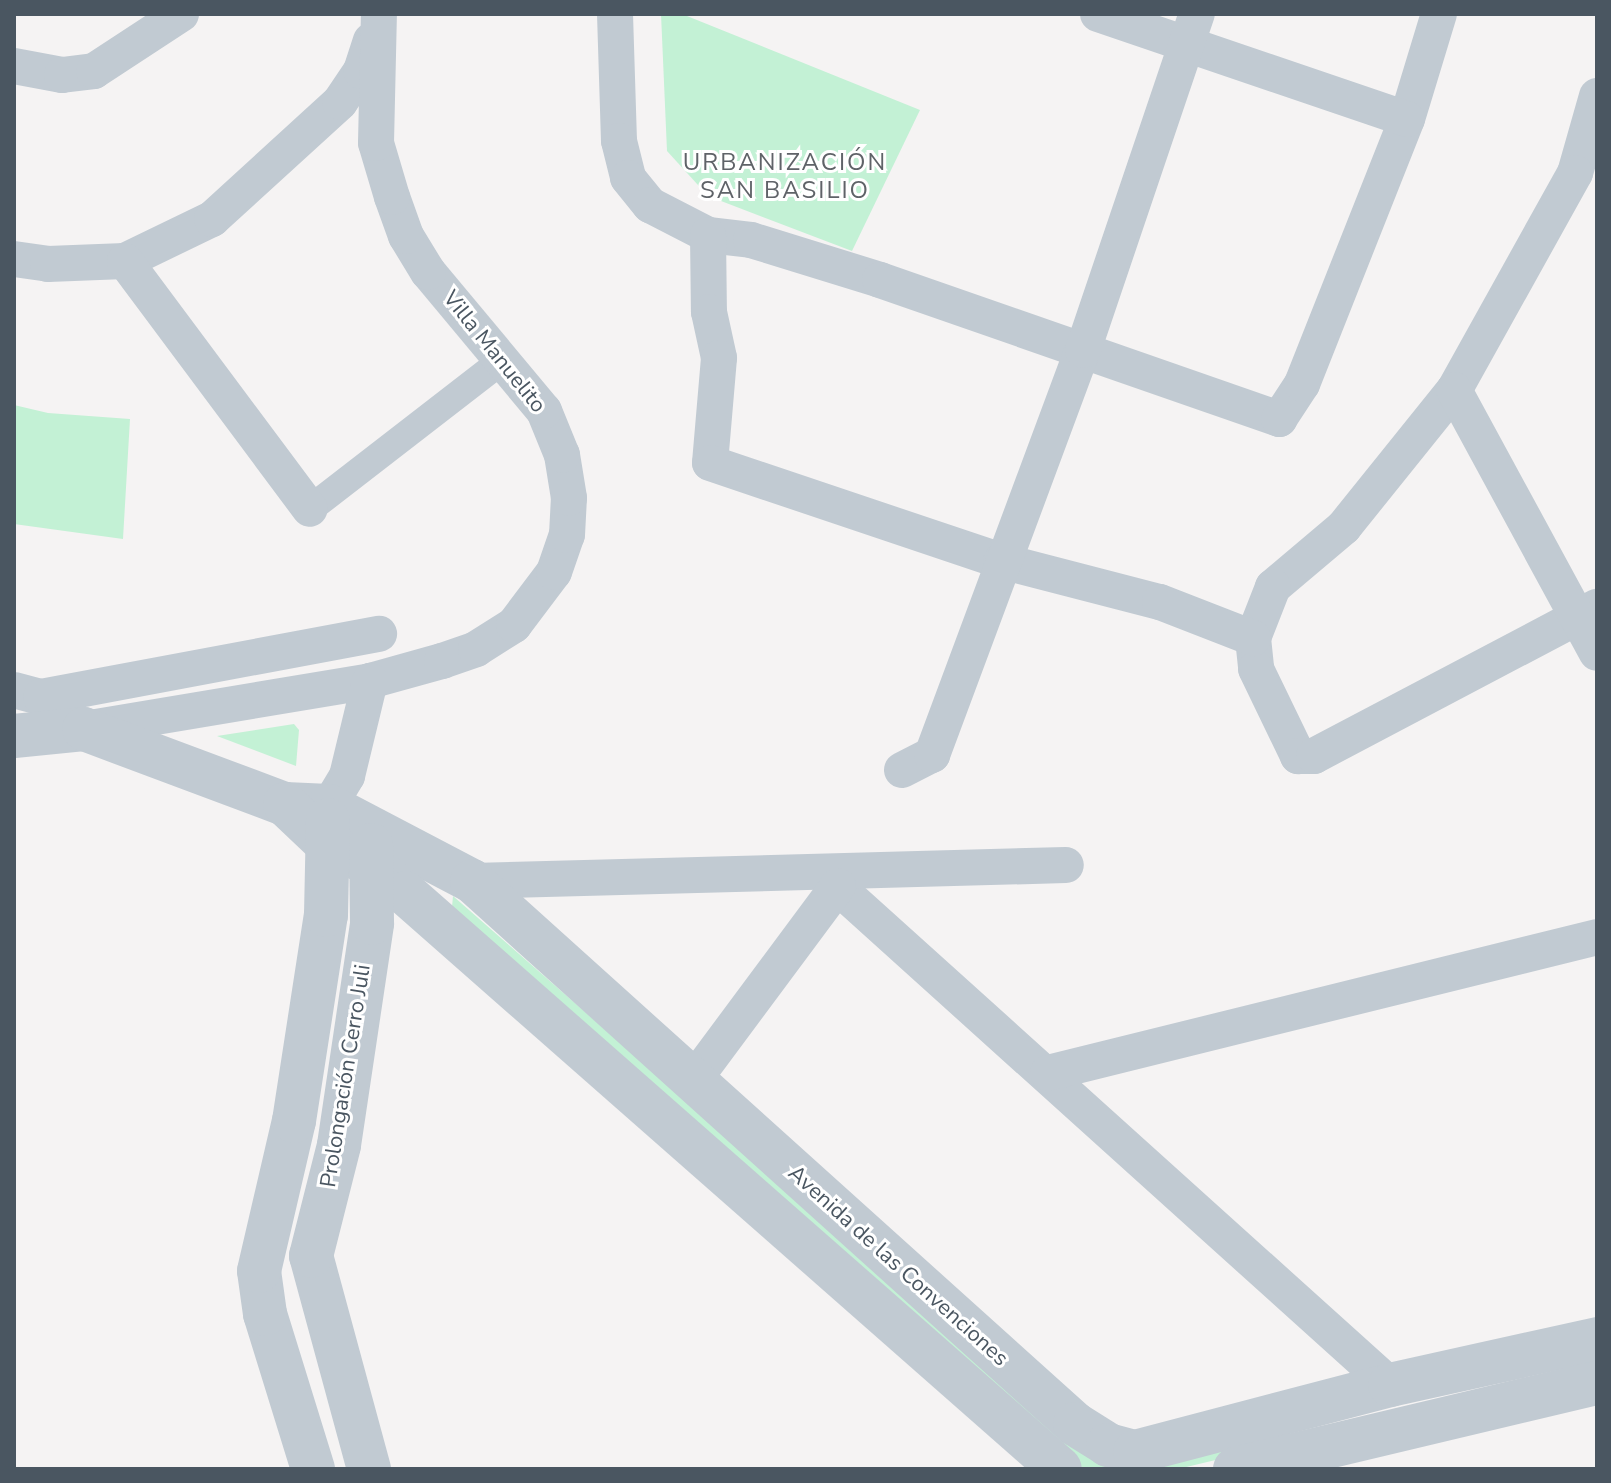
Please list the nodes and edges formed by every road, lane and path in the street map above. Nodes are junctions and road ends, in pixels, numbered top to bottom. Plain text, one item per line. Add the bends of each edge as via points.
1 (181, 14) edge
2 (615, 14) edge
3 (1098, 14) edge
4 (1439, 14) edge
5 (370, 16) edge
6 (1192, 28) edge
7 (14, 66) edge
8 (1597, 96) edge
9 (1407, 119) junction
10 (1586, 178) edge
11 (708, 235) junction
12 (14, 259) edge
13 (125, 261) junction
14 (1083, 350) junction
15 (504, 359) junction
16 (1454, 390) junction
17 (310, 509) joint
18 (1001, 561) junction
19 (1588, 612) edge
20 (379, 634) dead end
21 (1253, 638) junction
22 (1597, 653) edge
23 (370, 681) junction
24 (14, 690) edge
25 (84, 729) junction
26 (14, 736) edge
27 (902, 770) dead end
28 (334, 809) junction
29 (371, 846) junction
30 (1066, 865) dead end
31 (830, 880) junction
32 (472, 881) junction
33 (1597, 937) edge
34 (1048, 1073) junction
35 (693, 1081) junction
36 (1597, 1339) edge
37 (1597, 1383) edge
38 (1390, 1385) junction
39 (1299, 1445) edge
40 (313, 1469) edge
41 (369, 1469) edge
42 (1060, 1469) edge
43 (1235, 1469) edge

1 - 7 street via 94,71 62,75
2 - 11 street via 619,141 628,178 650,205
3 - 6 street
4 - 9 street
5 - 13 street via 361,71 340,102 212,219
5 - 15 street, Villa Manuelito via 376,143 406,236 428,272
6 - 9 street
6 - 14 street
8 - 10 street
9 - 14 street via 1302,384 1279,419
10 - 16 street
11 - 14 street via 765,244
11 - 18 street via 709,312 719,358 710,463
12 - 13 street via 48,264
13 - 17 street
14 - 18 street
15 - 17 street
15 - 23 street, Villa Manuelito via 544,411 562,455 569,498 567,535 554,572 514,625 476,649
16 - 19 street
16 - 21 street via 1344,527 1273,587
18 - 21 street via 1160,602
18 - 27 street via 932,755
19 - 21 street via 1314,756 1298,756 1290,741 1256,669
19 - 22 street
20 - 24 street via 41,697
23 - 25 street, Villa Manuelito
23 - 28 street, Prolongación Cerro Juli
25 - 26 street
25 - 28 street, Avenida de las Convenciones via 285,804
28 - 29 street, Avenida de las Convenciones
28 - 40 street, Prolongación Cerro Juli via 326,915 296,1106 259,1271 265,1314
29 - 32 street, Avenida de las Convenciones
29 - 41 street, Prolongación Cerro Juli via 372,923 339,1145 311,1256
29 - 42 street, Avenida de las Convenciones
30 - 31 street
31 - 32 street
31 - 34 street
31 - 35 street
32 - 35 street, Avenida de las Convenciones
33 - 34 street
34 - 38 street
35 - 39 street, Avenida de las Convenciones via 1092,1437 1135,1452
36 - 38 street, Avenida de las Convenciones
37 - 39 street, Avenida de las Convenciones
38 - 39 street, Avenida de las Convenciones
39 - 43 street, Avenida de las Convenciones

